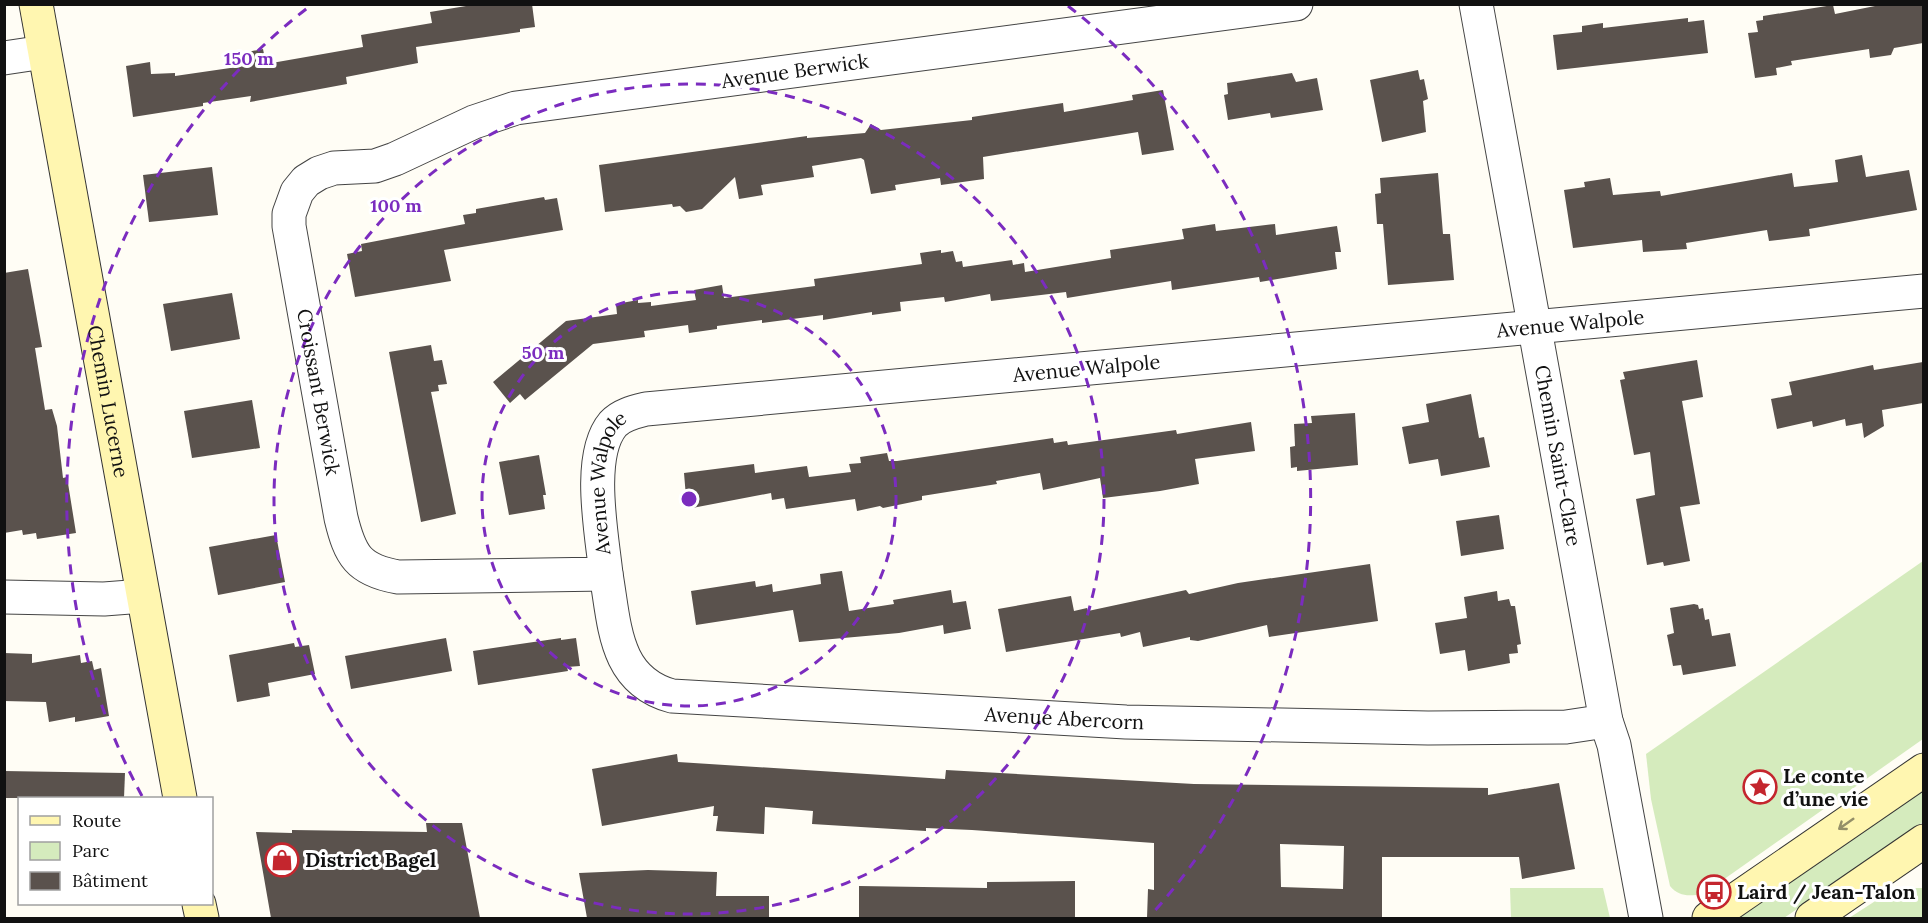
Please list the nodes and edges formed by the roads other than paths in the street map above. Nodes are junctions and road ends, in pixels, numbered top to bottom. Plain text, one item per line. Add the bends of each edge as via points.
1 (36, 4) edge
2 (1296, 4) edge
3 (1476, 4) edge
4 (44, 52) junction
5 (4, 58) edge
6 (306, 181) joint
7 (1923, 291) edge
8 (1533, 327) junction
9 (606, 574) junction
10 (398, 577) joint
11 (143, 596) junction
12 (4, 597) edge
13 (1606, 721) junction
14 (1923, 770) edge
15 (180, 797) edge
16 (1923, 841) edge
17 (1650, 914) edge
18 (1709, 918) edge
19 (1812, 918) edge

1 - 4 main road, Chemin Lucerne
2 - 6 street, Avenue Berwick via 516,108 474,122 375,166 334,168
3 - 8 street, Chemin Saint-Clare
4 - 5 street
4 - 11 main road, Chemin Lucerne
6 - 10 street, Croissant Berwick via 292,201 289,226 341,518 350,550 358,561 371,570
7 - 8 street, Avenue Walpole
8 - 9 street, Avenue Walpole via 646,409 614,423 604,438 599,487
8 - 13 street, Chemin Saint-Clare
9 - 10 street, Avenue Walpole
9 - 13 street, Avenue Abercorn via 614,624 634,676 645,686 672,696 1126,722 1428,728 1566,727
11 - 12 street
11 - 15 main road, Chemin Lucerne
13 - 17 street, Chemin Saint-Clare
14 -> 18 main road
16 - 19 main road

